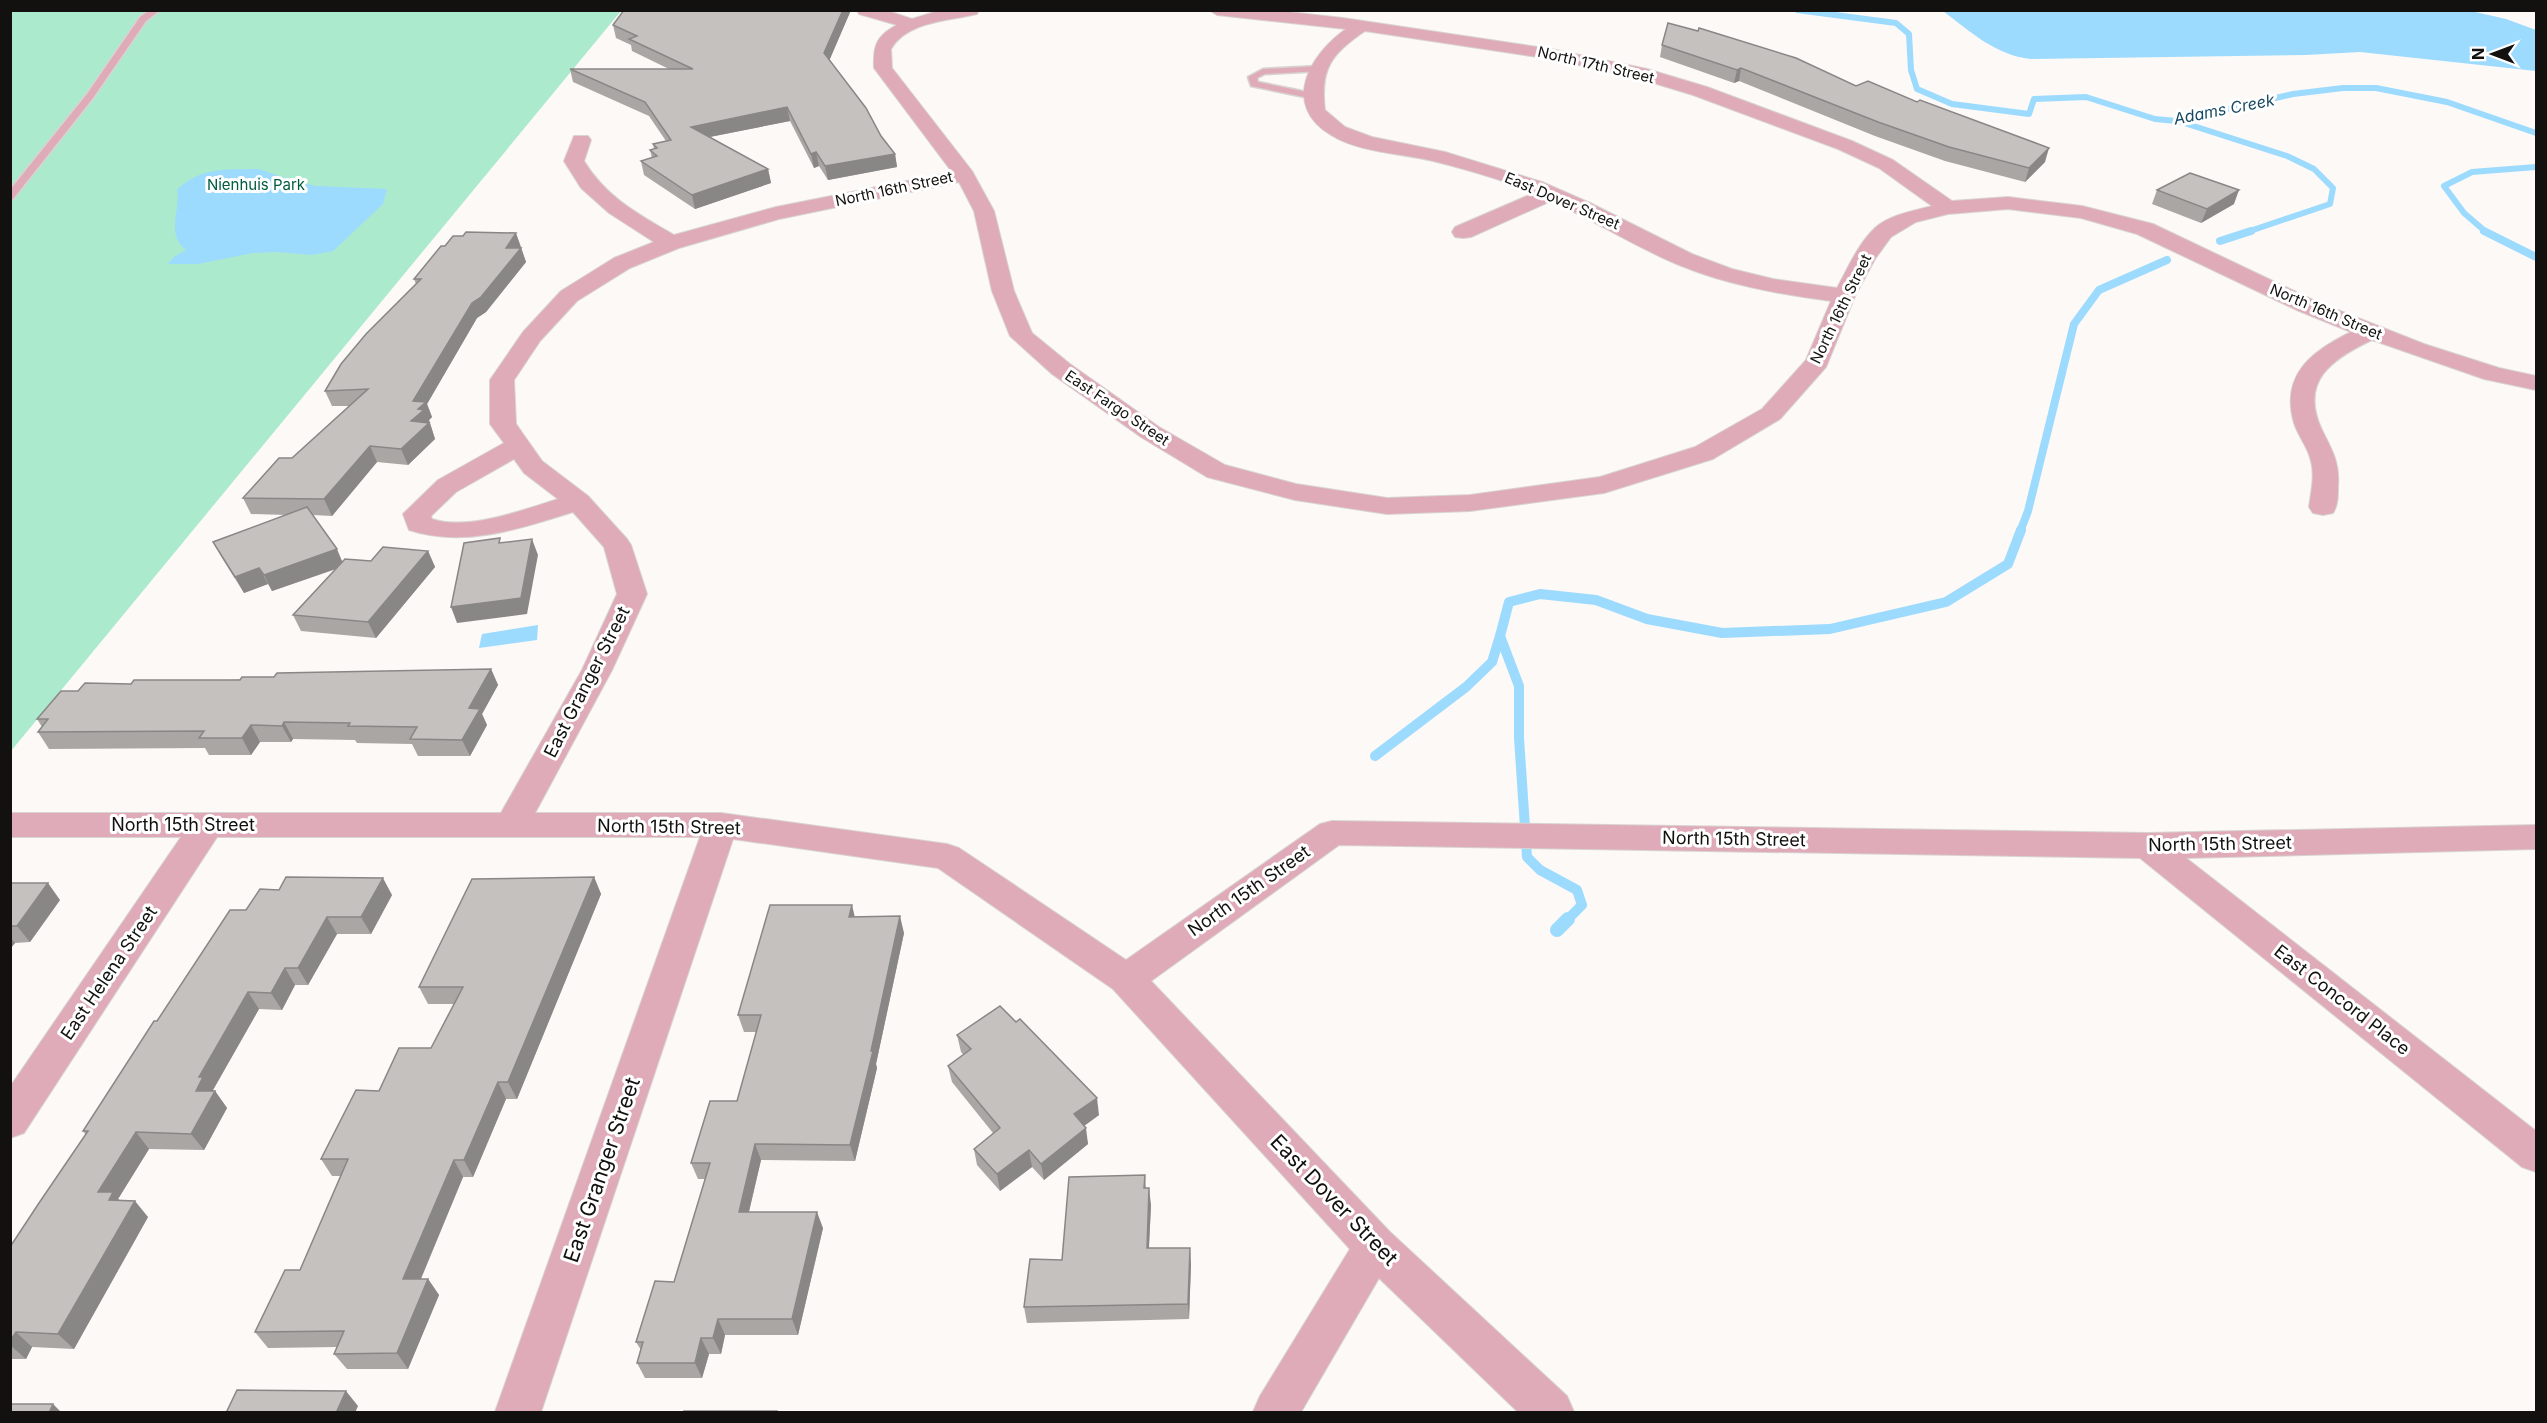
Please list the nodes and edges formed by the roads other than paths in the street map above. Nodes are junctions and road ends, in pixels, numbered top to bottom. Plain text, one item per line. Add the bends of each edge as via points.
1 (156, 10) edge
2 (865, 10) edge
3 (971, 10) edge
4 (1217, 10) edge
5 (912, 24) junction
6 (1362, 26) junction
7 (1319, 69) junction
8 (1314, 96) junction
9 (581, 140) dead end
10 (965, 175) junction
11 (1551, 193) junction
12 (10, 197) edge
13 (1948, 208) junction
14 (1463, 232) dead end
15 (671, 243) junction
16 (1844, 296) junction
17 (2371, 331) junction
18 (2536, 384) edge
19 (518, 446) junction
20 (578, 502) junction
21 (1387, 506) joint
22 (2323, 507) dead end
23 (10, 825) edge
24 (207, 825) junction
25 (511, 825) junction
26 (721, 825) junction
27 (2536, 837) edge
28 (2148, 846) junction
29 (1126, 979) junction
30 (10, 1121) edge
31 (2536, 1154) edge
32 (1375, 1246) junction
33 (518, 1413) edge
34 (1276, 1413) edge
35 (1551, 1413) edge

1 - 12 lane via 143,19 90,96
2 - 5 street
3 - 5 street
4 - 6 street, North 17th Street
5 - 10 street, North 16th Street via 888,38 882,50 884,68
6 - 7 street via 1345,36
6 - 13 street, North 17th Street via 1551,54 1700,91 1886,164
7 - 8 street
7 - 8 lane via 1263,72 1252,77 1254,84
8 - 11 street, East Dover Street via 1316,112 1338,131 1366,142 1496,172
9 - 15 street via 574,161 588,184 616,208
10 - 15 street, North 16th Street via 776,213
10 - 21 street, East Fargo Street via 984,211 1003,291 1022,336 1061,369 1150,432 1216,471 1295,492
11 - 14 street
11 - 16 street, East Dover Street via 1684,259 1724,274
13 - 16 street, North 16th Street via 1909,218 1883,232
13 - 17 street, North 16th Street via 2008,203 2082,212 2145,229 2307,306
15 - 19 street, East Granger Street via 622,263 569,296 531,337 502,380 503,424
16 - 21 street, North 16th Street via 1818,362 1771,414 1704,453 1604,485 1470,503
17 - 18 street, North 16th Street via 2416,349
17 - 22 street via 2337,348 2310,370 2300,394 2306,422 2325,464
19 - 20 street, East Granger Street via 533,467
19 - 20 street via 447,486 417,514 419,524 444,531 467,529 513,521
20 - 25 street, East Granger Street via 617,544 632,594 597,670
23 - 24 street, North 15th Street
24 - 25 street, North 15th Street
24 - 30 street, East Helena Street
25 - 26 street, North 15th Street
26 - 29 street, North 15th Street via 947,856
26 - 33 street, East Granger Street
27 - 28 street, North 15th Street
28 - 29 street, North 15th Street via 1332,833
28 - 31 street, East Concord Place
29 - 32 street, East Dover Street
32 - 34 street
32 - 35 street, East Dover Street

